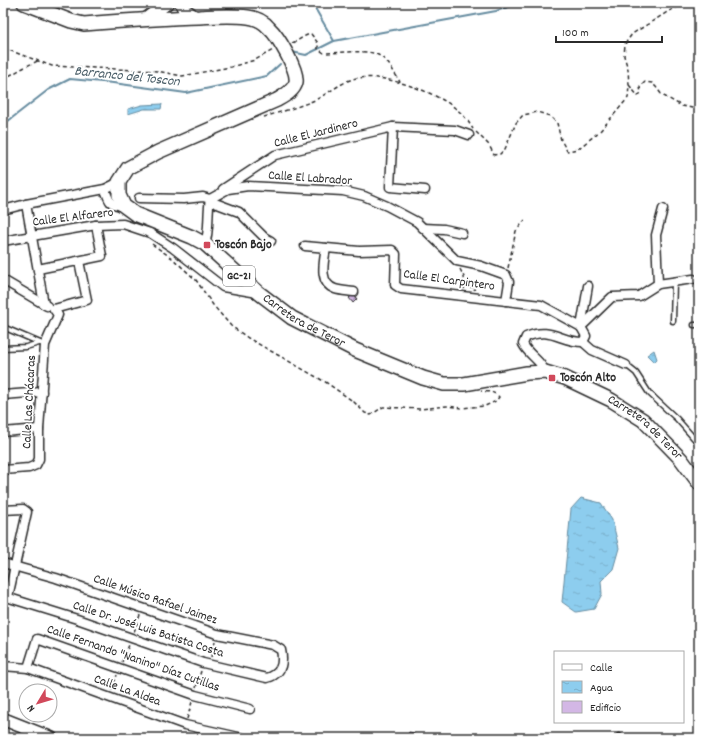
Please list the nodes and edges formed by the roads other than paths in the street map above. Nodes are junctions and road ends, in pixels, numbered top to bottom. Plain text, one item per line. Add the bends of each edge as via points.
1 (24, 3) edge
2 (167, 3) edge
3 (175, 3) edge
4 (181, 3) edge
5 (174, 17) junction
6 (195, 17) junction
7 (146, 19) junction
8 (393, 127) junction
9 (469, 135) dead end
10 (119, 182) junction
11 (105, 189) junction
12 (425, 190) dead end
13 (139, 198) dead end
14 (210, 199) junction
15 (26, 204) junction
16 (124, 206) junction
17 (663, 209) dead end
18 (3, 210) edge
19 (96, 225) junction
20 (423, 228) junction
21 (462, 233) dead end
22 (32, 235) junction
23 (3, 241) edge
24 (271, 241) dead end
25 (204, 244) junction
26 (305, 246) dead end
27 (326, 248) junction
28 (79, 262) junction
29 (38, 269) junction
30 (242, 278) junction
31 (3, 280) edge
32 (696, 280) edge
33 (674, 281) junction
34 (658, 284) junction
35 (588, 286) dead end
36 (223, 287) junction
37 (354, 292) dead end
38 (259, 293) junction
39 (506, 301) junction
40 (44, 304) junction
41 (54, 309) junction
42 (673, 322) dead end
43 (3, 327) edge
44 (581, 327) junction
45 (583, 342) junction
46 (42, 344) junction
47 (3, 348) edge
48 (626, 365) joint
49 (545, 372) junction
50 (42, 392) junction
51 (3, 395) edge
52 (39, 429) junction
53 (3, 432) edge
54 (699, 444) edge
55 (3, 470) edge
56 (699, 483) edge
57 (3, 510) edge
58 (3, 563) edge
59 (16, 566) junction
60 (6, 596) edge
61 (3, 666) edge
62 (28, 668) junction
63 (280, 670) joint
64 (250, 708) dead end
65 (3, 719) edge
66 (51, 738) edge
67 (243, 738) edge

1 - 7 main road via 84,24
2 - 7 street
3 - 5 street
4 - 6 street via 184,9
5 - 6 main road
5 - 7 main road
6 - 10 main road via 249,17 262,22 270,28 282,46 295,72 296,82 290,92 277,100 158,152 128,168
8 - 9 street, Calle El Jardinero via 455,130
8 - 12 street via 390,187
8 - 14 street, Calle El Jardinero via 275,155
10 - 11 street
10 - 16 main road via 119,194
11 - 15 street
11 - 16 street via 114,206
13 - 14 street
14 - 20 street, Calle El Labrador via 228,189 248,186 343,192 364,196 387,206
14 - 24 street via 239,212
14 - 25 street via 208,234
15 - 18 street
15 - 22 street
16 - 25 main road, Carretera de Teror / GC-21 via 135,214
17 - 34 street via 656,235
19 - 22 street, Calle El Alfarero
19 - 28 street via 102,256
19 - 36 street, Calle El Alfarero via 123,224 150,233
20 - 21 street
20 - 39 street, Calle El Labrador via 457,261 506,274 509,282
22 - 23 street, Calle El Alfarero
22 - 29 street
25 - 30 main road, Carretera de Teror / GC-21
26 - 27 street
27 - 37 street via 323,273 326,283 334,288
27 - 39 street, Calle El Carpintero via 392,250 396,254 395,285 401,289
28 - 29 street
28 - 41 street via 87,300
29 - 40 street
30 - 36 street via 234,285
30 - 38 main road, Carretera de Teror / GC-21
31 - 40 street
32 - 33 street
33 - 34 street
33 - 42 lane
34 - 44 street via 639,296 612,297
35 - 44 street
36 - 38 street, Calle El Alfarero
38 - 49 main road, Carretera de Teror / GC-21 via 292,318 355,350 444,384 464,384
39 - 44 street via 541,305
40 - 41 street
41 - 46 street, Calle Las Chácaras via 58,315
43 - 46 lane
44 - 45 street via 586,336
45 - 48 street via 592,350
45 - 49 street via 550,334 535,333 526,337 523,344 542,364
46 - 47 lane
46 - 50 street, Calle Las Chácaras
48 - 54 lane via 636,373 649,393
49 - 56 main road, Carretera de Teror / GC-21 via 565,378 604,397 643,420 681,459
50 - 51 street
50 - 52 street, Calle Las Chácaras
52 - 53 street
52 - 55 street, Calle Las Chácaras via 36,465
57 - 59 street via 23,509 27,512
58 - 59 street, Calle Músico Rafael Jaimez
59 - 60 street
59 - 63 street, Calle Músico Rafael Jaimez via 217,634 273,645 281,650
60 - 63 street, Calle Dr. José Luis Batista Costa via 209,665 267,678
61 - 62 street, Calle La Aldea
62 - 64 street, Calle Fernando "Nanino" Díaz Cutillas via 37,639 195,695
62 - 67 street, Calle La Aldea via 185,725
65 - 66 street

